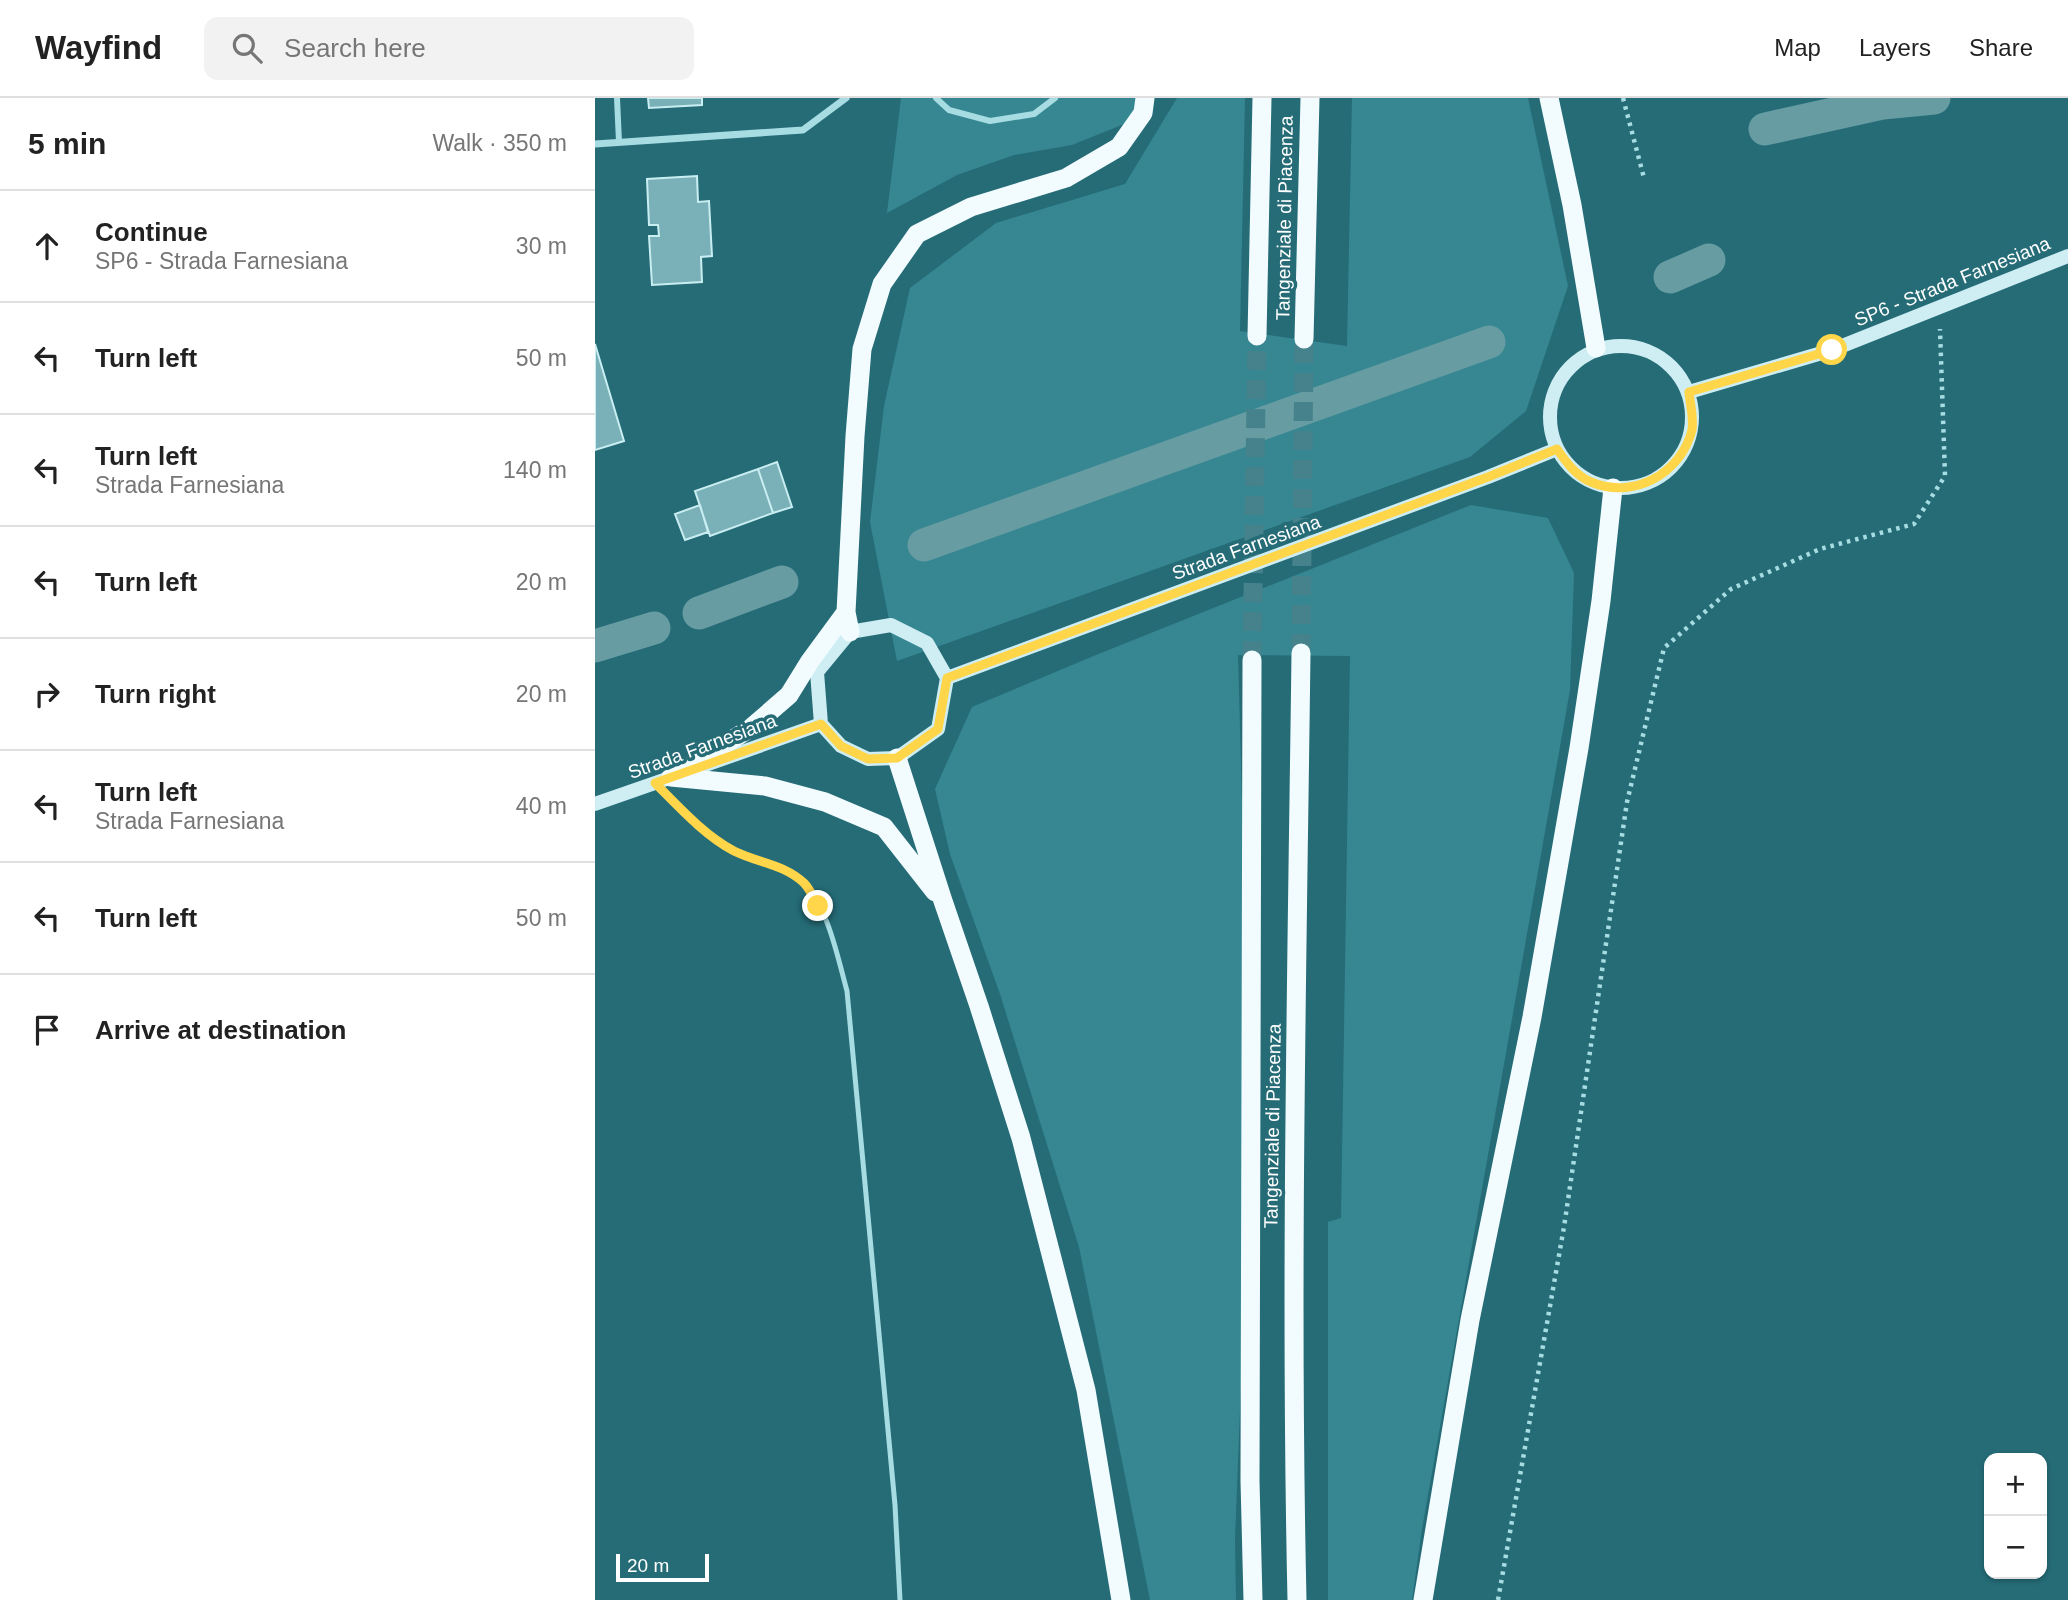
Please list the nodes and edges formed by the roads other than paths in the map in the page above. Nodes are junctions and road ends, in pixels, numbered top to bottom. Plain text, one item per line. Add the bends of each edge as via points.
1 (617, 98) edge
2 (846, 98) edge
3 (936, 98) edge
4 (1055, 98) edge
5 (1145, 98) edge
6 (1262, 98) edge
7 (1310, 98) edge
8 (1549, 98) edge
9 (619, 142) junction
10 (595, 144) edge
11 (2068, 256) edge
12 (1257, 336) tunnel mouth
13 (1304, 339) tunnel mouth
14 (1596, 348) junction
15 (1689, 392) junction
16 (1557, 449) junction
17 (1613, 488) junction
18 (846, 612) junction
19 (850, 632) junction
20 (1301, 653) tunnel mouth
21 (1252, 660) tunnel mouth
22 (947, 678) junction
23 (821, 724) junction
24 (897, 758) junction
25 (663, 780) junction
26 (595, 804) edge
27 (943, 901) junction
28 (900, 1600) edge
29 (1121, 1600) edge
30 (1253, 1600) edge
31 (1297, 1600) edge
32 (1423, 1600) edge

1 - 9 street
2 - 9 street via 803,130
3 - 4 street via 949,110 990,121 1034,114
5 - 18 highway via 1143,113 1119,147 1066,178 971,207 917,234 882,284 862,349
6 - 12 highway, Tangenziale di Piacenza
7 - 13 highway, Tangenziale di Piacenza
8 - 14 highway
9 - 10 street
11 - 15 main road, SP6 - Strada Farnesiana via 1832,350
14 - 15 main road via 1634,345 1668,361
14 - 16 main road via 1564,372 1549,409
15 - 17 main road via 1692,429 1678,462 1648,483
16 - 17 main road via 1570,468 1590,482
16 - 22 main road, Strada Farnesiana
17 - 32 highway via 1579,748 1532,1017 1470,1320
18 - 19 highway
18 - 25 highway via 789,695 751,728
19 - 22 main road via 891,625 927,643
19 - 23 main road via 817,672
20 - 31 highway, Tangenziale di Piacenza via 1293,1228
21 - 30 highway, Tangenziale di Piacenza
22 - 24 main road via 938,729
23 - 24 main road via 841,746 868,759
23 - 25 main road, Strada Farnesiana
24 - 27 highway
25 - 26 main road, Strada Farnesiana
25 - 27 highway via 765,786 825,802 884,827
25 - 28 lane via 687,816 715,838 735,851 789,871 805,884 832,936 846,991
27 - 29 highway via 1021,1138 1086,1390

